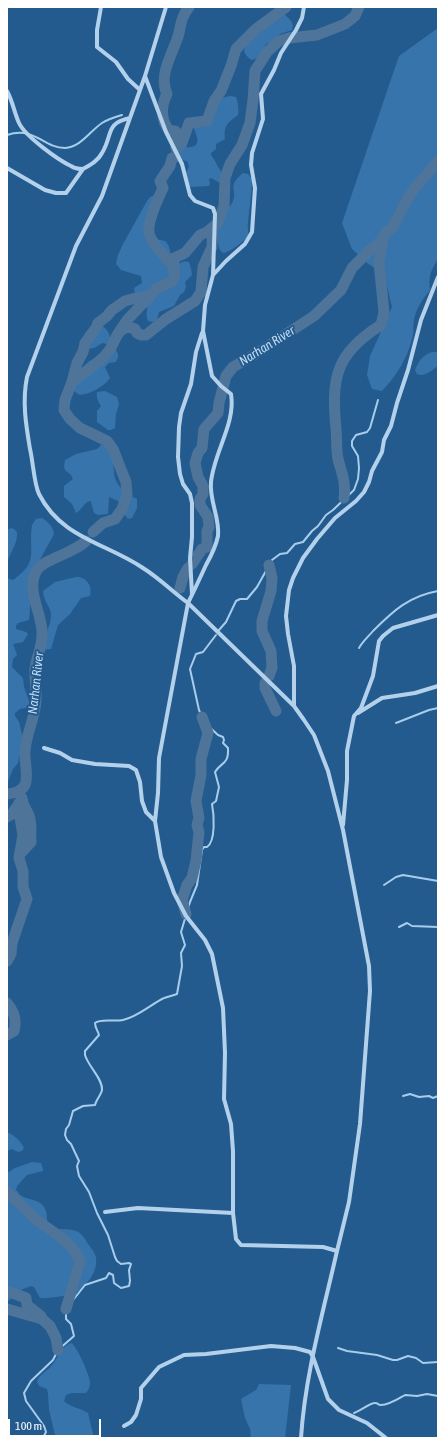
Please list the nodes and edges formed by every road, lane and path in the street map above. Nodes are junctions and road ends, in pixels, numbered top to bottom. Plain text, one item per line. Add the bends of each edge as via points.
1 (101, 7) edge
2 (166, 7) edge
3 (304, 7) edge
4 (145, 76) junction
5 (140, 90) junction
6 (7, 91) edge
7 (130, 118) junction
8 (7, 168) edge
9 (83, 170) junction
10 (213, 275) junction
11 (438, 277) edge
12 (203, 331) junction
13 (192, 594) junction
14 (188, 604) junction
15 (438, 615) edge
16 (438, 686) edge
17 (294, 706) junction
18 (354, 716) junction
19 (44, 748) dead end
20 (155, 821) junction
21 (343, 830) junction
22 (105, 1212) dead end
23 (233, 1213) junction
24 (337, 1252) junction
25 (313, 1357) junction
26 (124, 1426) dead end
27 (300, 1438) edge
28 (386, 1438) edge

1 - 5 street via 97,47 116,62
2 - 4 street
3 - 10 street via 302,18 261,94 263,119 252,153 251,165 254,188 252,232 245,244
4 - 5 street
4 - 10 street via 166,132 182,164 190,196 212,208 215,214
5 - 7 street
6 - 9 street via 14,104 19,124 25,131 44,149 70,166
7 - 9 street via 115,124 110,130 102,153
7 - 14 street via 102,196 76,246 27,377 24,391 25,418 38,492 58,521 76,534 142,568
8 - 9 street via 45,190 56,193 66,193
10 - 12 street via 205,305
11 - 17 street via 421,320 391,426 369,482 356,501 335,518 314,542 292,578 286,616 294,666
12 - 13 street via 179,427 180,474 192,503
12 - 13 street via 212,376 231,394 233,404 211,483 218,536
13 - 14 street
14 - 17 street
14 - 20 street via 158,758
15 - 18 street via 393,628 383,636 379,641 373,676 361,708
16 - 18 street via 415,693 382,698
17 - 21 street via 314,735 328,771
18 - 21 street via 347,750
19 - 20 street via 72,760 129,766 136,770 146,812
20 - 23 street via 161,857 174,893 212,954 223,1008 224,1099 231,1124
21 - 24 street via 369,966 370,990 357,1146 349,1202
22 - 23 street via 138,1208
23 - 24 street via 236,1239 241,1245 323,1247
24 - 25 street
25 - 26 street via 310,1352 295,1348 271,1346 184,1355 159,1367 141,1388 141,1399 136,1415
25 - 27 street
25 - 28 street via 328,1399 339,1410 367,1424

